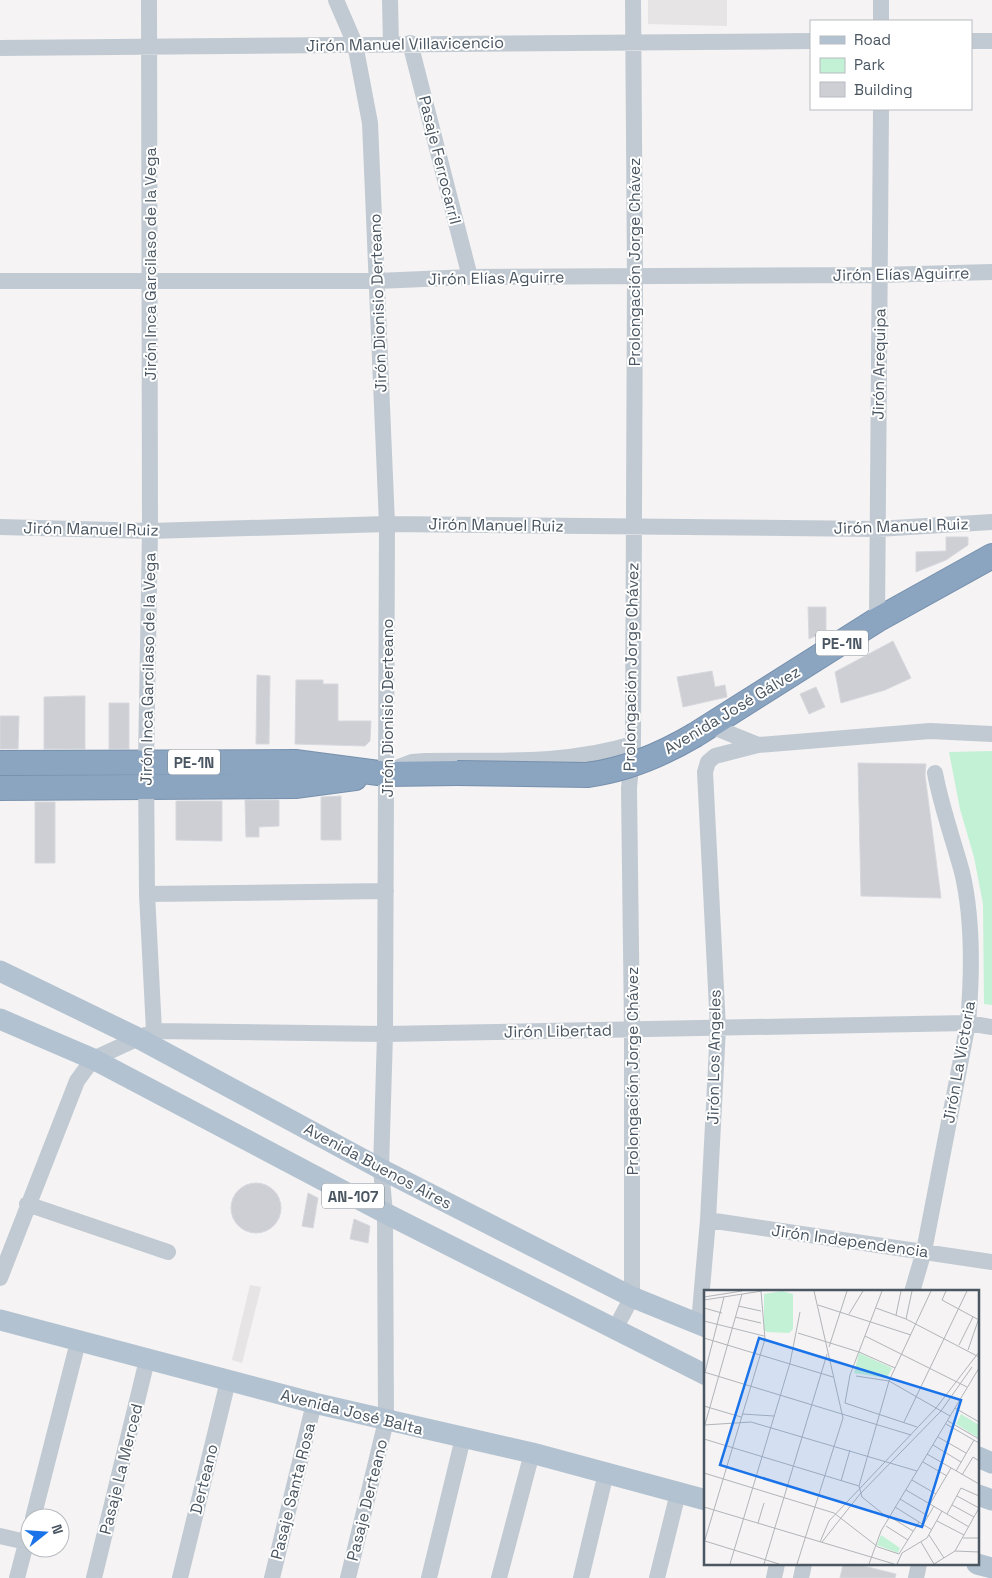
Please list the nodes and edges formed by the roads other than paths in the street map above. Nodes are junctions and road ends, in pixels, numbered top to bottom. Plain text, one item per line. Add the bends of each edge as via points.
1 (150, 0) edge
2 (336, 0) edge
3 (390, 0) edge
4 (633, 0) edge
5 (881, 0) edge
6 (881, 20) edge
7 (810, 41) edge
8 (972, 41) edge
9 (633, 42) junction
10 (992, 42) edge
11 (356, 44) junction
12 (391, 44) junction
13 (410, 44) junction
14 (150, 46) junction
15 (0, 48) edge
16 (881, 110) edge
17 (992, 272) edge
18 (880, 275) junction
19 (470, 277) junction
20 (635, 277) junction
21 (0, 281) edge
22 (151, 281) junction
23 (377, 281) junction
24 (992, 522) edge
25 (387, 524) junction
26 (633, 527) junction
27 (0, 528) edge
28 (877, 529) junction
29 (150, 531) junction
30 (992, 556) edge
31 (877, 620) junction
32 (703, 730) junction
33 (992, 734) edge
34 (633, 744) junction
35 (758, 745) junction
36 (146, 762) junction
37 (0, 763) edge
38 (935, 773) dead end
39 (389, 774) junction
40 (146, 787) junction
41 (0, 788) edge
42 (386, 891) junction
43 (147, 894) junction
44 (0, 971) edge
45 (0, 1019) edge
46 (968, 1023) junction
47 (992, 1027) edge
48 (718, 1028) junction
49 (632, 1030) junction
50 (385, 1034) junction
51 (146, 1035) junction
52 (93, 1059) junction
53 (382, 1169) junction
54 (27, 1204) junction
55 (385, 1213) junction
56 (708, 1220) junction
57 (924, 1251) junction
58 (168, 1252) dead end
59 (992, 1262) edge
60 (0, 1278) edge
61 (913, 1290) edge
62 (632, 1297) junction
63 (0, 1320) edge
64 (702, 1325) edge
65 (615, 1329) junction
66 (78, 1342) junction
67 (147, 1360) junction
68 (704, 1374) edge
69 (228, 1381) junction
70 (314, 1403) junction
71 (386, 1421) junction
72 (463, 1438) junction
73 (532, 1453) junction
74 (980, 1458) edge
75 (992, 1463) edge
76 (606, 1473) junction
77 (678, 1492) junction
78 (980, 1496) edge
79 (704, 1499) edge
80 (992, 1500) edge
81 (36, 1508) edge
82 (20, 1535) edge
83 (0, 1536) edge
84 (22, 1558) edge
85 (17, 1578) edge
86 (94, 1578) edge
87 (180, 1578) edge
88 (272, 1578) edge
89 (348, 1578) edge
90 (429, 1578) edge
91 (499, 1578) edge
92 (581, 1578) edge
93 (657, 1578) edge

1 - 14 street, Jirón Inca Garcilaso de la Vega
2 - 11 street, Jirón Dionisio Derteano
3 - 12 street
4 - 9 street, Prolongación Jorge Chávez
5 - 6 street
7 - 9 street, Jirón Manuel Villavicencio
8 - 10 street
9 - 13 street, Jirón Manuel Villavicencio
9 - 20 street, Prolongación Jorge Chávez
11 - 12 street, Jirón Manuel Villavicencio
11 - 14 street, Jirón Manuel Villavicencio
11 - 23 street, Jirón Dionisio Derteano via 370,123
12 - 13 street, Jirón Manuel Villavicencio
13 - 19 street, Pasaje Ferrocarril
14 - 15 street, Jirón Manuel Villavicencio
14 - 22 street, Jirón Inca Garcilaso de la Vega
16 - 18 street, Jirón Arequipa
17 - 18 street, Jirón Elías Aguirre
18 - 20 street, Jirón Elías Aguirre
18 - 28 street, Jirón Arequipa
19 - 20 street, Jirón Elías Aguirre
19 - 23 street, Jirón Elías Aguirre
20 - 26 street, Prolongación Jorge Chávez
21 - 22 street, Jirón Elías Aguirre
22 - 23 street, Jirón Elías Aguirre
22 - 29 street, Jirón Inca Garcilaso de la Vega
23 - 25 street, Jirón Dionisio Derteano
24 - 28 street, Jirón Manuel Ruiz
25 - 26 street, Jirón Manuel Ruiz
25 - 29 street, Jirón Manuel Ruiz
25 - 39 street, Jirón Dionisio Derteano
26 - 28 street, Jirón Manuel Ruiz
26 - 34 street, Prolongación Jorge Chávez
27 - 29 street, Jirón Manuel Ruiz
28 - 31 street, Jirón Arequipa
29 - 36 street, Jirón Inca Garcilaso de la Vega
30 - 31 highway, Avenida José Gálvez / PE-1N
31 - 32 highway, Avenida José Gálvez / PE-1N
32 - 35 street
32 - 39 highway, Avenida José Gálvez / PE-1N, bridge via 658,755 586,775
33 - 35 street via 930,732
34 - 39 street via 573,758 412,762
34 - 49 street, Prolongación Jorge Chávez via 629,788
35 - 48 street, Jirón Los Angeles via 715,756 708,762 705,772
36 - 37 highway, Avenida José Gálvez / PE-1N
36 - 39 highway, Avenida José Gálvez / PE-1N via 295,762
36 - 40 street, Jirón Inca Garcilaso de la Vega
38 - 46 street, Jirón La Victoria via 967,902 971,993
39 - 40 highway, Avenida José Gálvez / PE-1N via 295,786
39 - 42 street, Jirón Dionisio Derteano
40 - 41 highway, Avenida José Gálvez / PE-1N
40 - 43 street, Jirón Inca Garcilaso de la Vega
42 - 43 street
42 - 50 street, Jirón Dionisio Derteano
43 - 51 street, Jirón Inca Garcilaso de la Vega
44 - 51 main road, Avenida Buenos Aires / AN-107
45 - 52 main road, AN-107
46 - 47 street, Jirón Libertad
46 - 48 street, Jirón Libertad
46 - 57 street, Jirón La Victoria
48 - 49 street, Jirón Libertad
48 - 56 street, Jirón Los Angeles
49 - 50 street, Jirón Libertad
49 - 62 street, Prolongación Jorge Chávez
50 - 51 street, Jirón Libertad
50 - 53 street, Jirón Dionisio Derteano
51 - 52 street
51 - 53 main road, Avenida Buenos Aires / AN-107
52 - 54 street via 77,1081
52 - 55 main road, AN-107
53 - 55 street, Jirón Dionisio Derteano
53 - 62 main road, Avenida Buenos Aires / AN-107
54 - 58 street
54 - 60 street
55 - 65 main road, AN-107
55 - 71 street, Jirón Dionisio Derteano
56 - 57 street, Jirón Independencia
56 - 64 street, Jirón Los Angeles
57 - 59 street, Jirón Independencia
57 - 61 street, Jirón La Victoria
62 - 64 main road, Avenida Buenos Aires / AN-107
62 - 65 street, Prolongación Jorge Chávez
63 - 66 main road, Avenida José Balta
65 - 68 main road, AN-107
66 - 67 main road, Avenida José Balta
66 - 81 street
67 - 69 main road, Avenida José Balta
67 - 86 street, Pasaje La Merced
69 - 70 main road, Avenida José Balta
69 - 87 street, Derteano
70 - 71 main road, Avenida José Balta
70 - 88 street, Pasaje Santa Rosa
71 - 72 main road, Avenida José Balta
71 - 89 street, Pasaje Derteano
72 - 73 main road, Avenida José Balta
72 - 90 street
73 - 76 main road, Avenida José Balta
73 - 91 street
74 - 75 main road
76 - 77 main road, Avenida José Balta
76 - 92 street
77 - 79 main road, Avenida José Balta
77 - 93 street
78 - 80 main road
82 - 83 street
84 - 85 street

